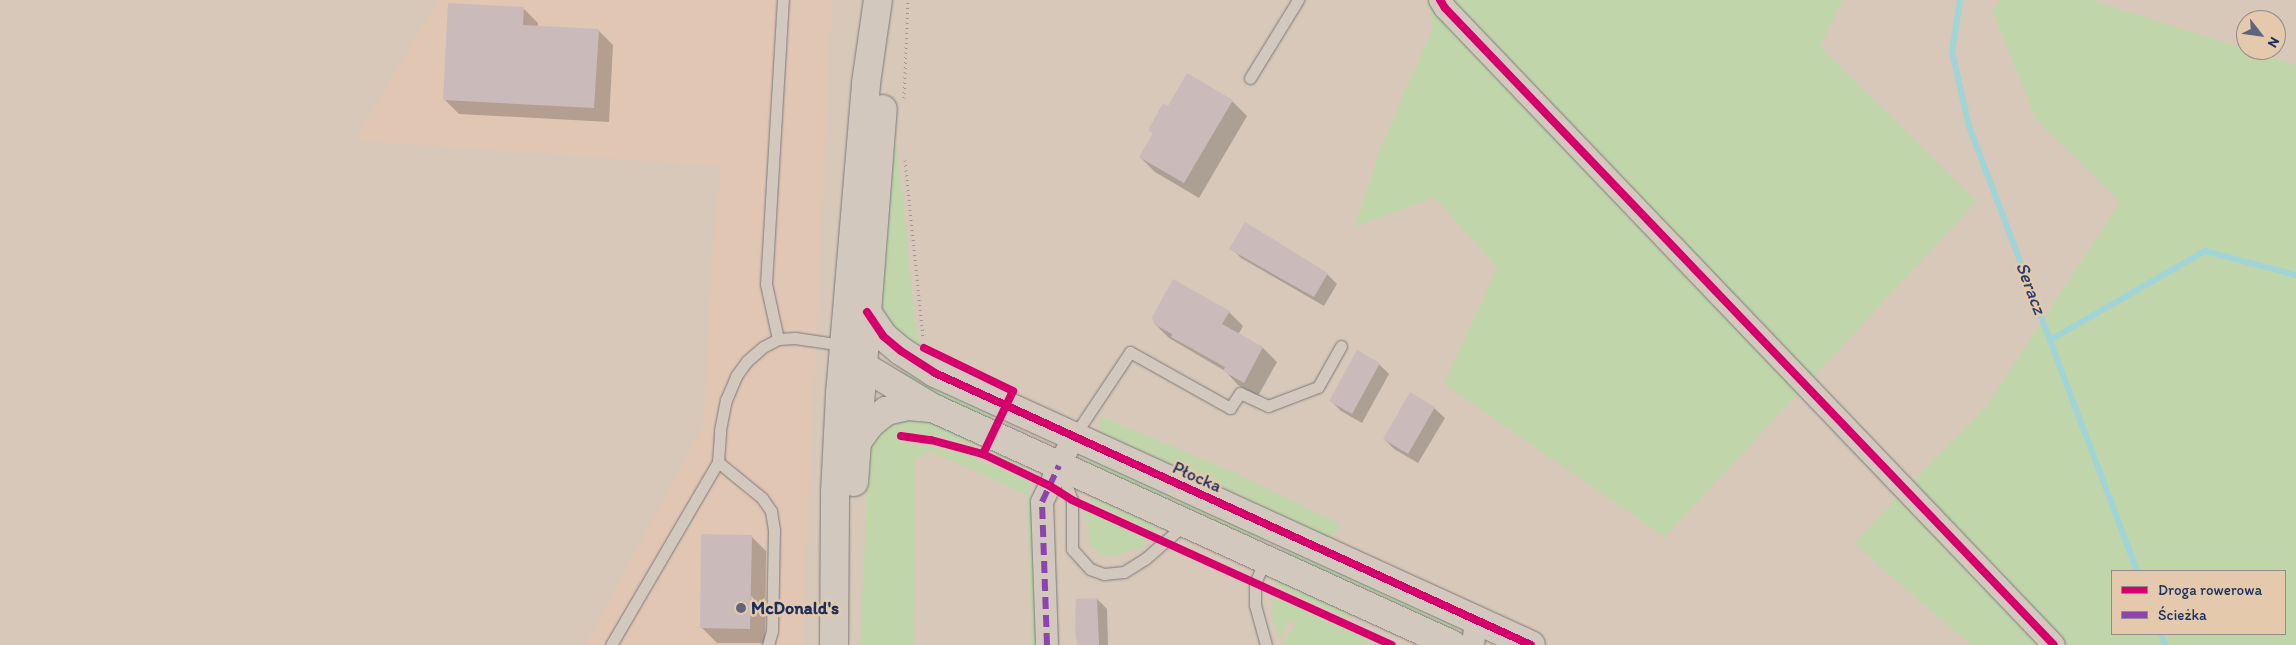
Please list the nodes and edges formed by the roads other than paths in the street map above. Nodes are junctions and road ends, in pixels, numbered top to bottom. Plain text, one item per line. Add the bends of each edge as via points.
1 (783, 0) edge
2 (878, 0) edge
3 (888, 0) edge
4 (1298, 0) edge
5 (1440, 0) edge
6 (1250, 78) dead end
7 (867, 312) junction
8 (778, 339) junction
9 (1342, 346) dead end
10 (857, 355) junction
11 (935, 373) junction
12 (933, 408) junction
13 (1073, 438) junction
14 (857, 442) junction
15 (718, 462) junction
16 (1059, 466) junction
17 (1185, 524) junction
18 (1278, 530) junction
19 (1265, 560) junction
20 (1475, 632) edge
21 (611, 645) edge
22 (768, 645) edge
23 (834, 645) edge
24 (849, 645) edge
25 (1047, 645) edge
26 (1266, 645) edge
27 (1453, 645) edge
28 (1531, 645) edge
29 (2054, 645) edge

1 - 8 lane via 766,284
2 - 10 street via 866,83
3 - 7 street via 884,97
4 - 6 lane
5 - 29 street
7 - 10 street
7 - 11 street, Płocka via 883,336
8 - 10 lane via 795,338
8 - 15 lane via 758,351 736,376 726,400
9 - 13 lane via 1318,387 1268,406 1240,393 1230,408 1130,352
10 - 11 street, Płocka
10 - 12 street
10 - 14 street
10 - 23 street via 835,493
11 - 13 street, Płocka
12 - 14 street via 908,406 886,411 870,424
12 - 16 street
13 - 16 street
13 - 18 street, Płocka
14 - 24 street
15 - 21 lane
15 - 22 lane via 762,498 772,511 772,631
16 - 17 street
16 - 17 lane via 1072,500 1072,549 1090,569 1104,574 1124,572 1146,559
16 - 25 street via 1042,502
17 - 19 street
18 - 19 street
18 - 20 street, Płocka
19 - 26 lane via 1255,584 1254,605
19 - 27 street
20 - 28 street, Płocka

